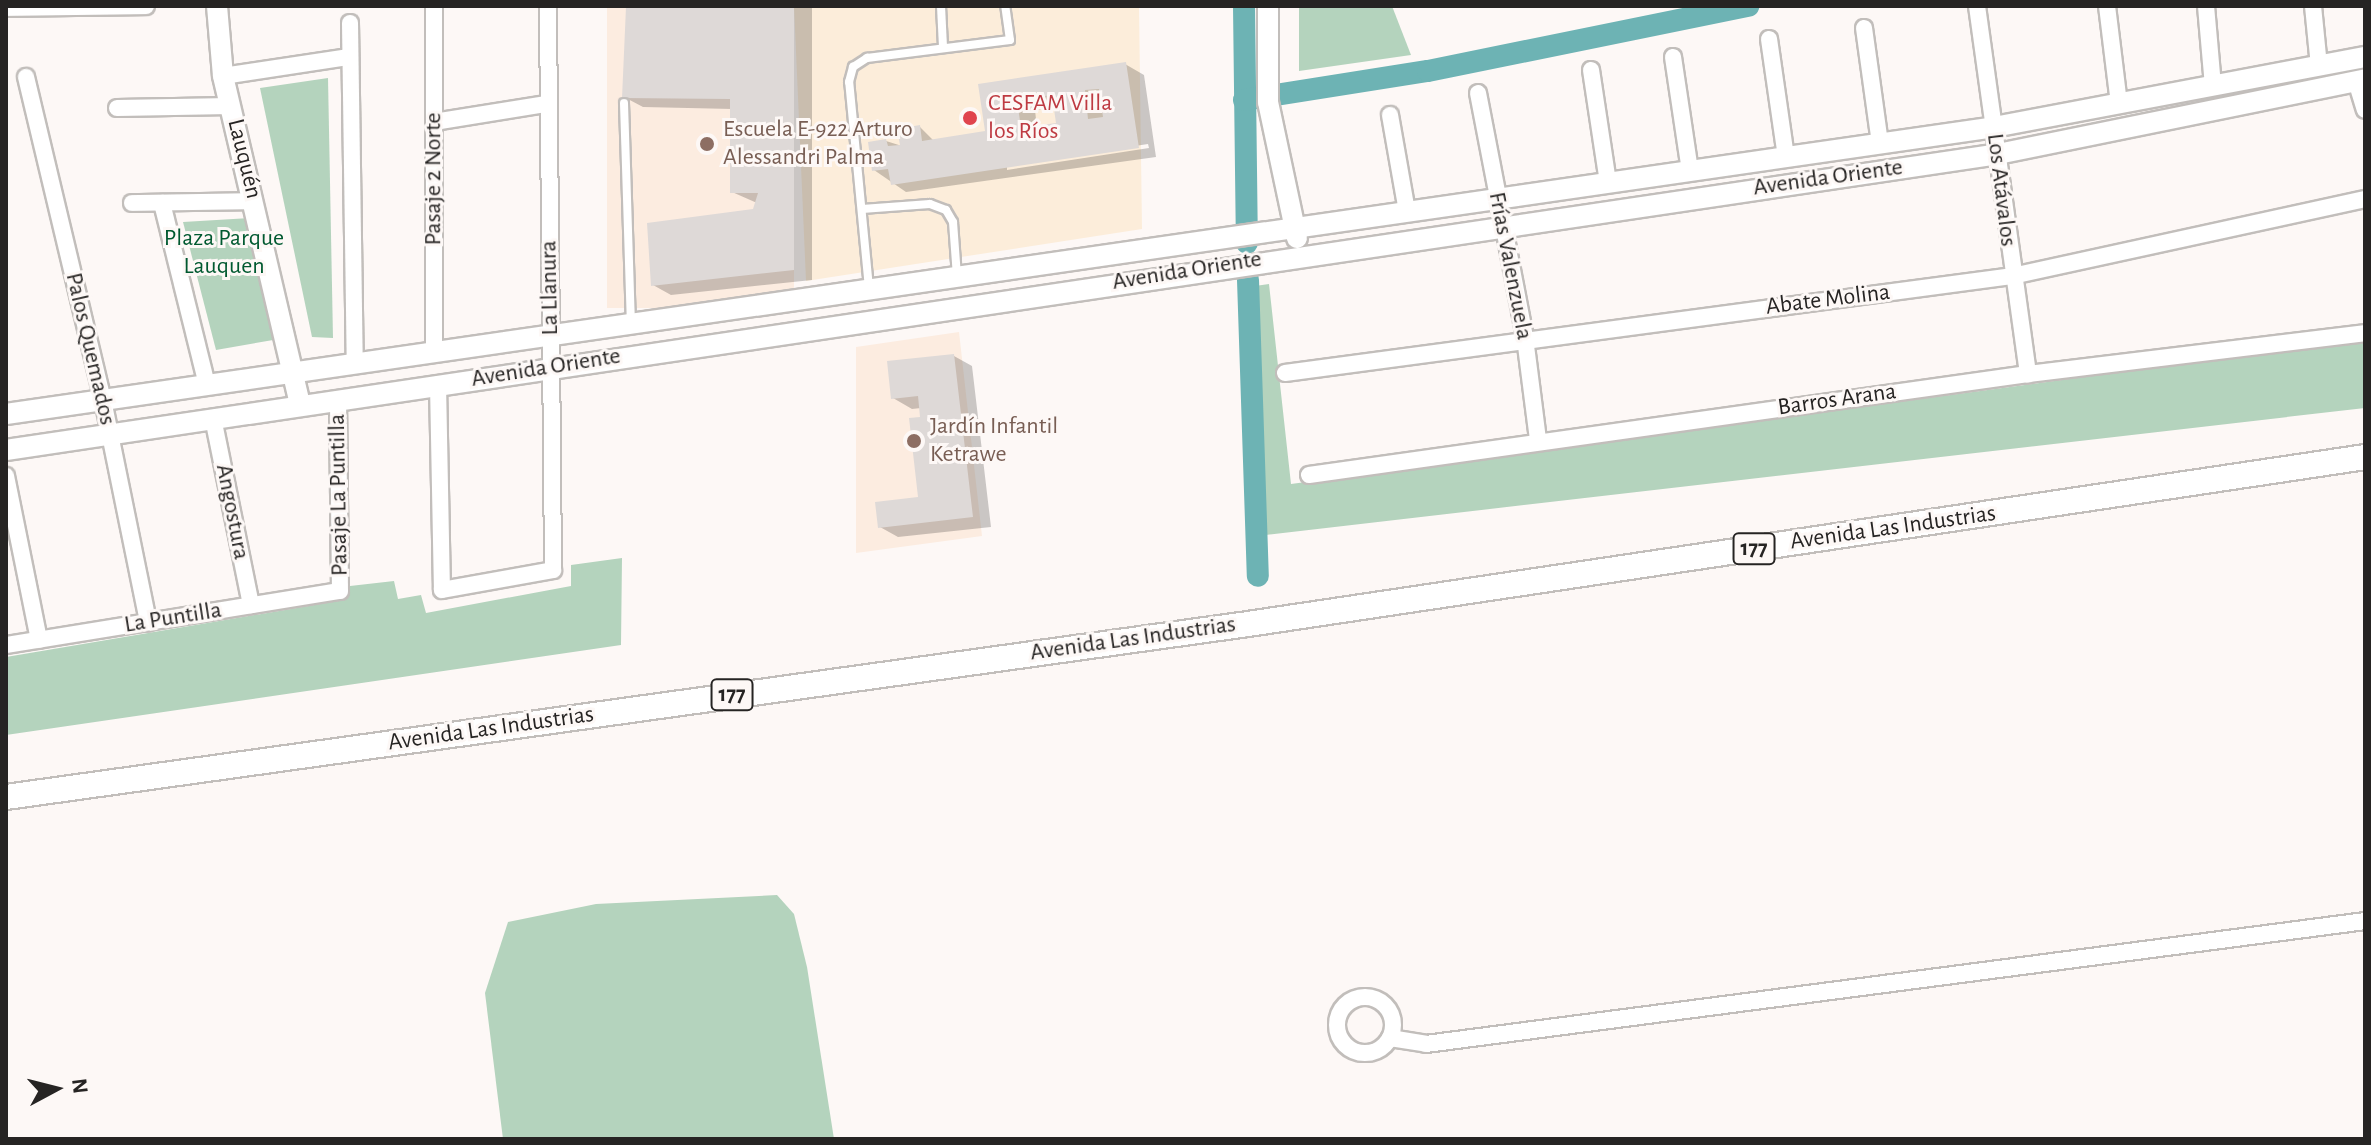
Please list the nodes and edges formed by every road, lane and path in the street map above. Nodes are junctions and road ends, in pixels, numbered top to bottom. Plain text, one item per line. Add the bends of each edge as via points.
1 (146, 6) edge
2 (217, 6) edge
3 (434, 6) edge
4 (548, 6) edge
5 (941, 6) edge
6 (1005, 6) edge
7 (1268, 6) edge
8 (1977, 6) edge
9 (2107, 6) edge
10 (2206, 6) edge
11 (2313, 6) edge
12 (6, 8) edge
13 (350, 23) dead end
14 (1864, 28) dead end
15 (1769, 39) dead end
16 (943, 47) junction
17 (348, 57) junction
18 (1673, 57) dead end
19 (2365, 57) edge
20 (2319, 66) junction
21 (1591, 70) dead end
22 (223, 76) junction
23 (26, 77) dead end
24 (2360, 80) edge
25 (2213, 86) junction
26 (1478, 93) dead end
27 (624, 103) dead end
28 (547, 104) junction
29 (2119, 104) junction
30 (231, 106) junction
31 (117, 108) dead end
32 (2365, 110) edge
33 (1390, 115) dead end
34 (434, 122) junction
35 (1994, 127) junction
36 (1880, 144) junction
37 (1998, 154) junction
38 (1786, 157) junction
39 (1690, 171) junction
40 (1608, 183) junction
41 (1496, 198) junction
42 (2365, 199) edge
43 (254, 201) junction
44 (132, 203) dead end
45 (162, 203) junction
46 (862, 209) junction
47 (1407, 211) junction
48 (1504, 224) junction
49 (1296, 227) junction
50 (1299, 254) junction
51 (957, 276) junction
52 (2012, 276) junction
53 (870, 289) junction
54 (631, 324) junction
55 (2365, 333) edge
56 (551, 335) junction
57 (1525, 338) junction
58 (434, 352) junction
59 (355, 364) junction
60 (551, 367) junction
61 (295, 372) junction
62 (1285, 373) dead end
63 (2028, 374) junction
64 (438, 384) junction
65 (207, 385) junction
66 (103, 400) junction
67 (338, 400) junction
68 (300, 405) junction
69 (6, 414) edge
70 (213, 418) junction
71 (111, 434) junction
72 (1538, 440) junction
73 (6, 450) edge
74 (2365, 457) edge
75 (2365, 466) edge
76 (2259, 474) junction
77 (1309, 475) dead end
78 (6, 476) edge
79 (340, 591) joint
80 (251, 605) junction
81 (148, 622) junction
82 (39, 640) junction
83 (6, 645) edge
84 (6, 797) edge
85 (2365, 921) edge
86 (1390, 1038) dead end

1 - 12 street
2 - 22 street, Lauquén
3 - 34 street, Pasaje 2 Norte
4 - 28 street, La Llanura
5 - 16 lane
6 - 16 lane via 1010,40
7 - 49 street via 1268,102
8 - 35 street, Los Atávalos
9 - 29 street
10 - 25 street
11 - 20 street
13 - 17 street
14 - 36 street
15 - 38 street
16 - 46 lane via 867,58 853,67 849,82
17 - 22 street
17 - 59 street
18 - 39 street
19 - 20 street, Avenida Oriente
20 - 25 street, Avenida Oriente
21 - 40 street
22 - 30 street, Lauquén
23 - 66 street, Palos Quemados
24 - 32 street
24 - 37 street, Avenida Oriente
25 - 29 street, Avenida Oriente
26 - 41 street, Frías Valenzuela
27 - 54 lane
28 - 34 street
28 - 56 street, La Llanura
29 - 35 street, Avenida Oriente
30 - 31 street
30 - 43 street, Lauquén
33 - 47 street
34 - 58 street, Pasaje 2 Norte
35 - 36 street, Avenida Oriente
35 - 37 street, Los Atávalos
36 - 38 street, Avenida Oriente
37 - 48 street, Avenida Oriente
37 - 52 street, Los Atávalos
38 - 39 street, Avenida Oriente
39 - 40 street, Avenida Oriente
40 - 41 street, Avenida Oriente
41 - 47 street, Avenida Oriente
41 - 48 street, Frías Valenzuela
42 - 52 street, Abate Molina
43 - 45 street
43 - 61 street, Lauquén
44 - 45 street
45 - 65 street
46 - 51 lane via 930,204 946,210 953,222
46 - 53 lane
47 - 49 street, Avenida Oriente
48 - 50 street, Avenida Oriente
48 - 57 street, Frías Valenzuela
49 - 50 street
49 - 51 street, Avenida Oriente
50 - 60 street, Avenida Oriente
51 - 53 street, Avenida Oriente
52 - 57 street, Abate Molina
52 - 63 street, Los Atávalos
53 - 54 street, Avenida Oriente
54 - 56 street, Avenida Oriente
55 - 63 street, Barros Arana
56 - 58 street, Avenida Oriente
56 - 60 street, La Llanura
57 - 62 street, Abate Molina
57 - 72 street, Frías Valenzuela
58 - 59 street, Avenida Oriente
59 - 61 street, Avenida Oriente
60 - 64 street, Avenida Oriente
60 - 64 street, La Llanura via 553,570 442,590
61 - 65 street, Avenida Oriente
61 - 68 street, Lauquén
63 - 72 street, Barros Arana
64 - 67 street, Avenida Oriente
65 - 66 street, Avenida Oriente
66 - 69 street, Avenida Oriente
66 - 71 street, Palos Quemados
67 - 68 street, Avenida Oriente
67 - 79 street, Pasaje La Puntilla
68 - 70 street, Avenida Oriente
70 - 71 street, Avenida Oriente
70 - 80 street, Angostura
71 - 73 street, Avenida Oriente
71 - 81 street, Palos Quemados
72 - 77 street, Barros Arana
74 - 76 main road, Avenida Las Industrias / 177
75 - 76 main road, Avenida Las Industrias / 177
76 - 84 main road, Avenida Las Industrias / 177 via 1248,624
78 - 82 street
79 - 80 street, La Puntilla
80 - 81 street, La Puntilla
81 - 82 street, La Puntilla
82 - 83 street, La Puntilla
85 - 86 street via 1426,1044

